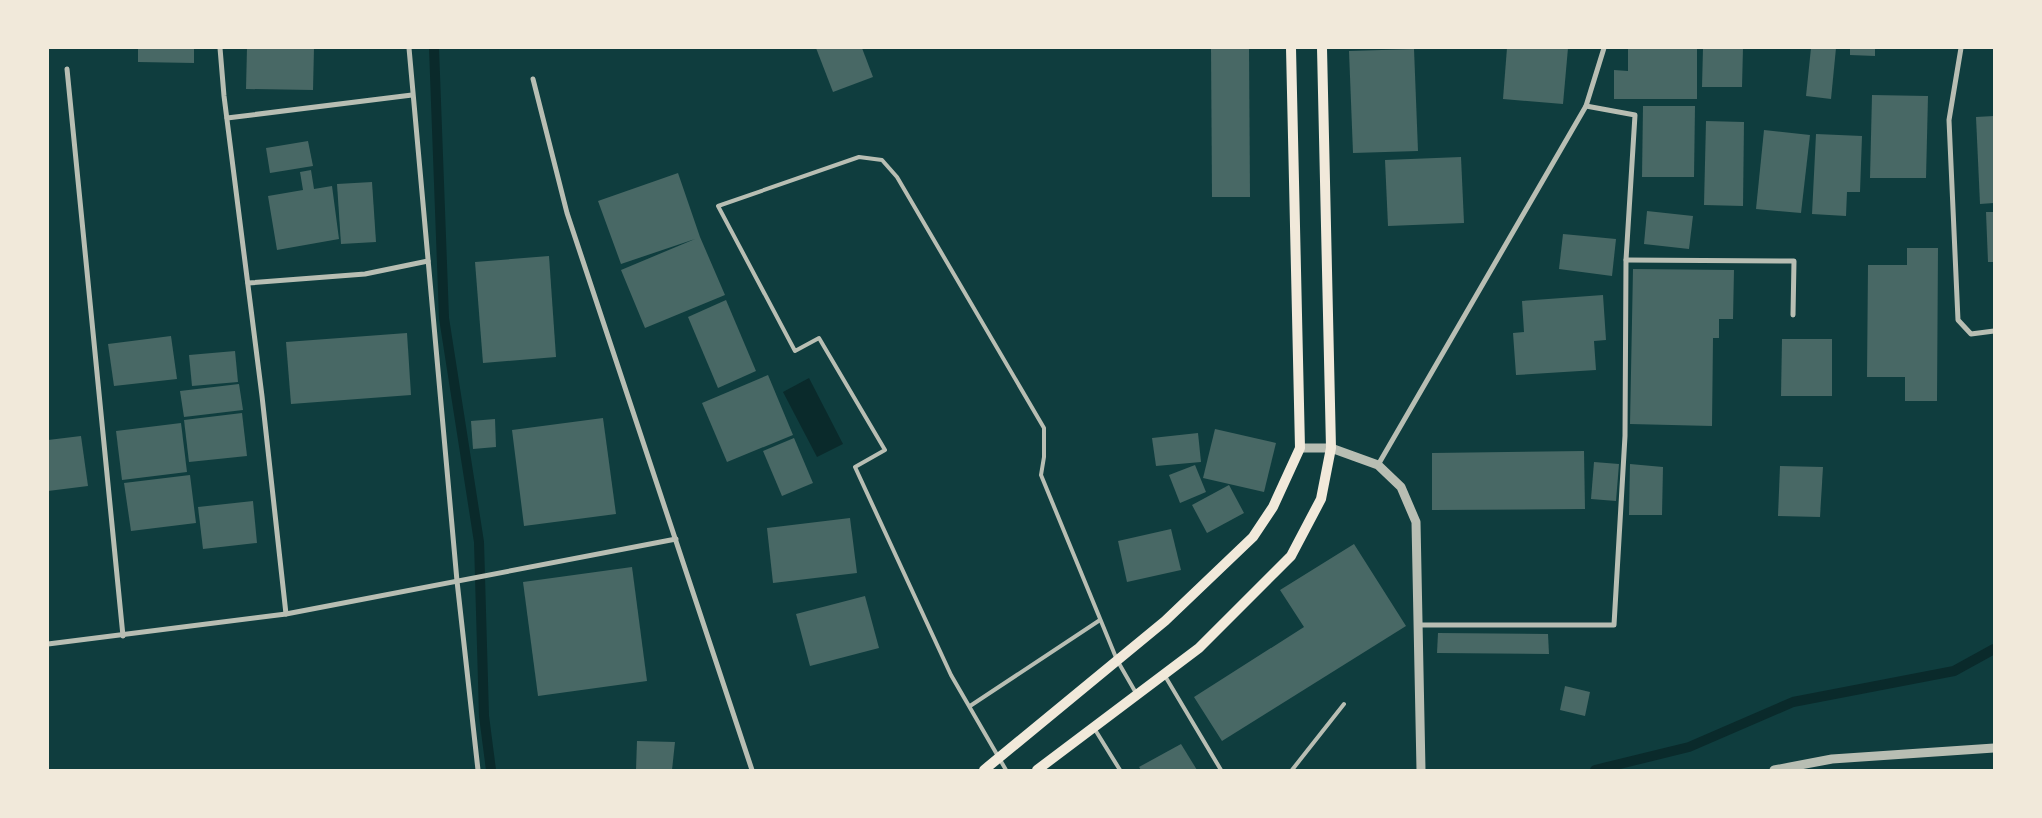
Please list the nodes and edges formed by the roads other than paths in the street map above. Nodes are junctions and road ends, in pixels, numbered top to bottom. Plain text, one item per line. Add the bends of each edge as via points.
1 (220, 48) edge
2 (409, 48) edge
3 (1291, 48) edge
4 (1322, 48) edge
5 (1604, 48) edge
6 (1961, 48) edge
7 (67, 69) dead end
8 (533, 80) dead end
9 (412, 95) junction
10 (1586, 106) junction
11 (227, 118) junction
12 (1626, 260) junction
13 (428, 261) junction
14 (248, 283) junction
15 (1793, 315) dead end
16 (1994, 331) edge
17 (1300, 448) junction
18 (1331, 448) junction
19 (1378, 465) junction
20 (676, 539) junction
21 (458, 580) junction
22 (286, 614) junction
23 (1100, 620) junction
24 (1418, 625) junction
25 (123, 636) junction
26 (48, 644) edge
27 (1117, 660) junction
28 (1163, 674) junction
29 (1137, 695) junction
30 (1344, 704) dead end
31 (970, 706) junction
32 (1094, 728) junction
33 (1994, 748) edge
34 (999, 758) junction
35 (478, 770) edge
36 (752, 770) edge
37 (984, 770) edge
38 (1006, 770) edge
39 (1037, 770) edge
40 (1120, 770) edge
41 (1221, 770) edge
42 (1292, 770) edge
43 (1421, 770) edge
44 (1774, 770) edge

1 - 11 street
2 - 9 street
3 - 17 main road
4 - 18 main road
5 - 10 street
6 - 16 street via 1949,120 1958,320 1970,334
7 - 25 street
8 - 20 street via 567,213
9 - 11 street
9 - 13 street
10 - 12 street via 1635,115
10 - 19 street
11 - 14 street
12 - 15 street via 1794,262
12 - 24 street via 1625,436 1614,625
13 - 14 street via 365,274
13 - 21 street
14 - 22 street
17 - 18 street
17 - 27 main road via 1273,507 1253,537 1165,621
18 - 19 street
18 - 28 main road via 1320,499 1291,556 1199,648
19 - 24 street via 1401,487 1416,522
20 - 21 street
20 - 36 street
21 - 22 street
21 - 35 street
22 - 25 street
23 - 27 lane
23 - 31 lane
23 - 31 lane via 1041,475 1044,428 897,177 882,160 858,156 718,206 796,351 819,338 885,450 854,467 951,674
24 - 43 street
25 - 26 street
27 - 29 lane
27 - 34 main road
28 - 29 main road
28 - 41 lane
29 - 32 main road
30 - 42 lane
31 - 34 lane
32 - 39 main road
32 - 40 lane
33 - 44 street via 1832,759
34 - 37 main road
34 - 38 lane

